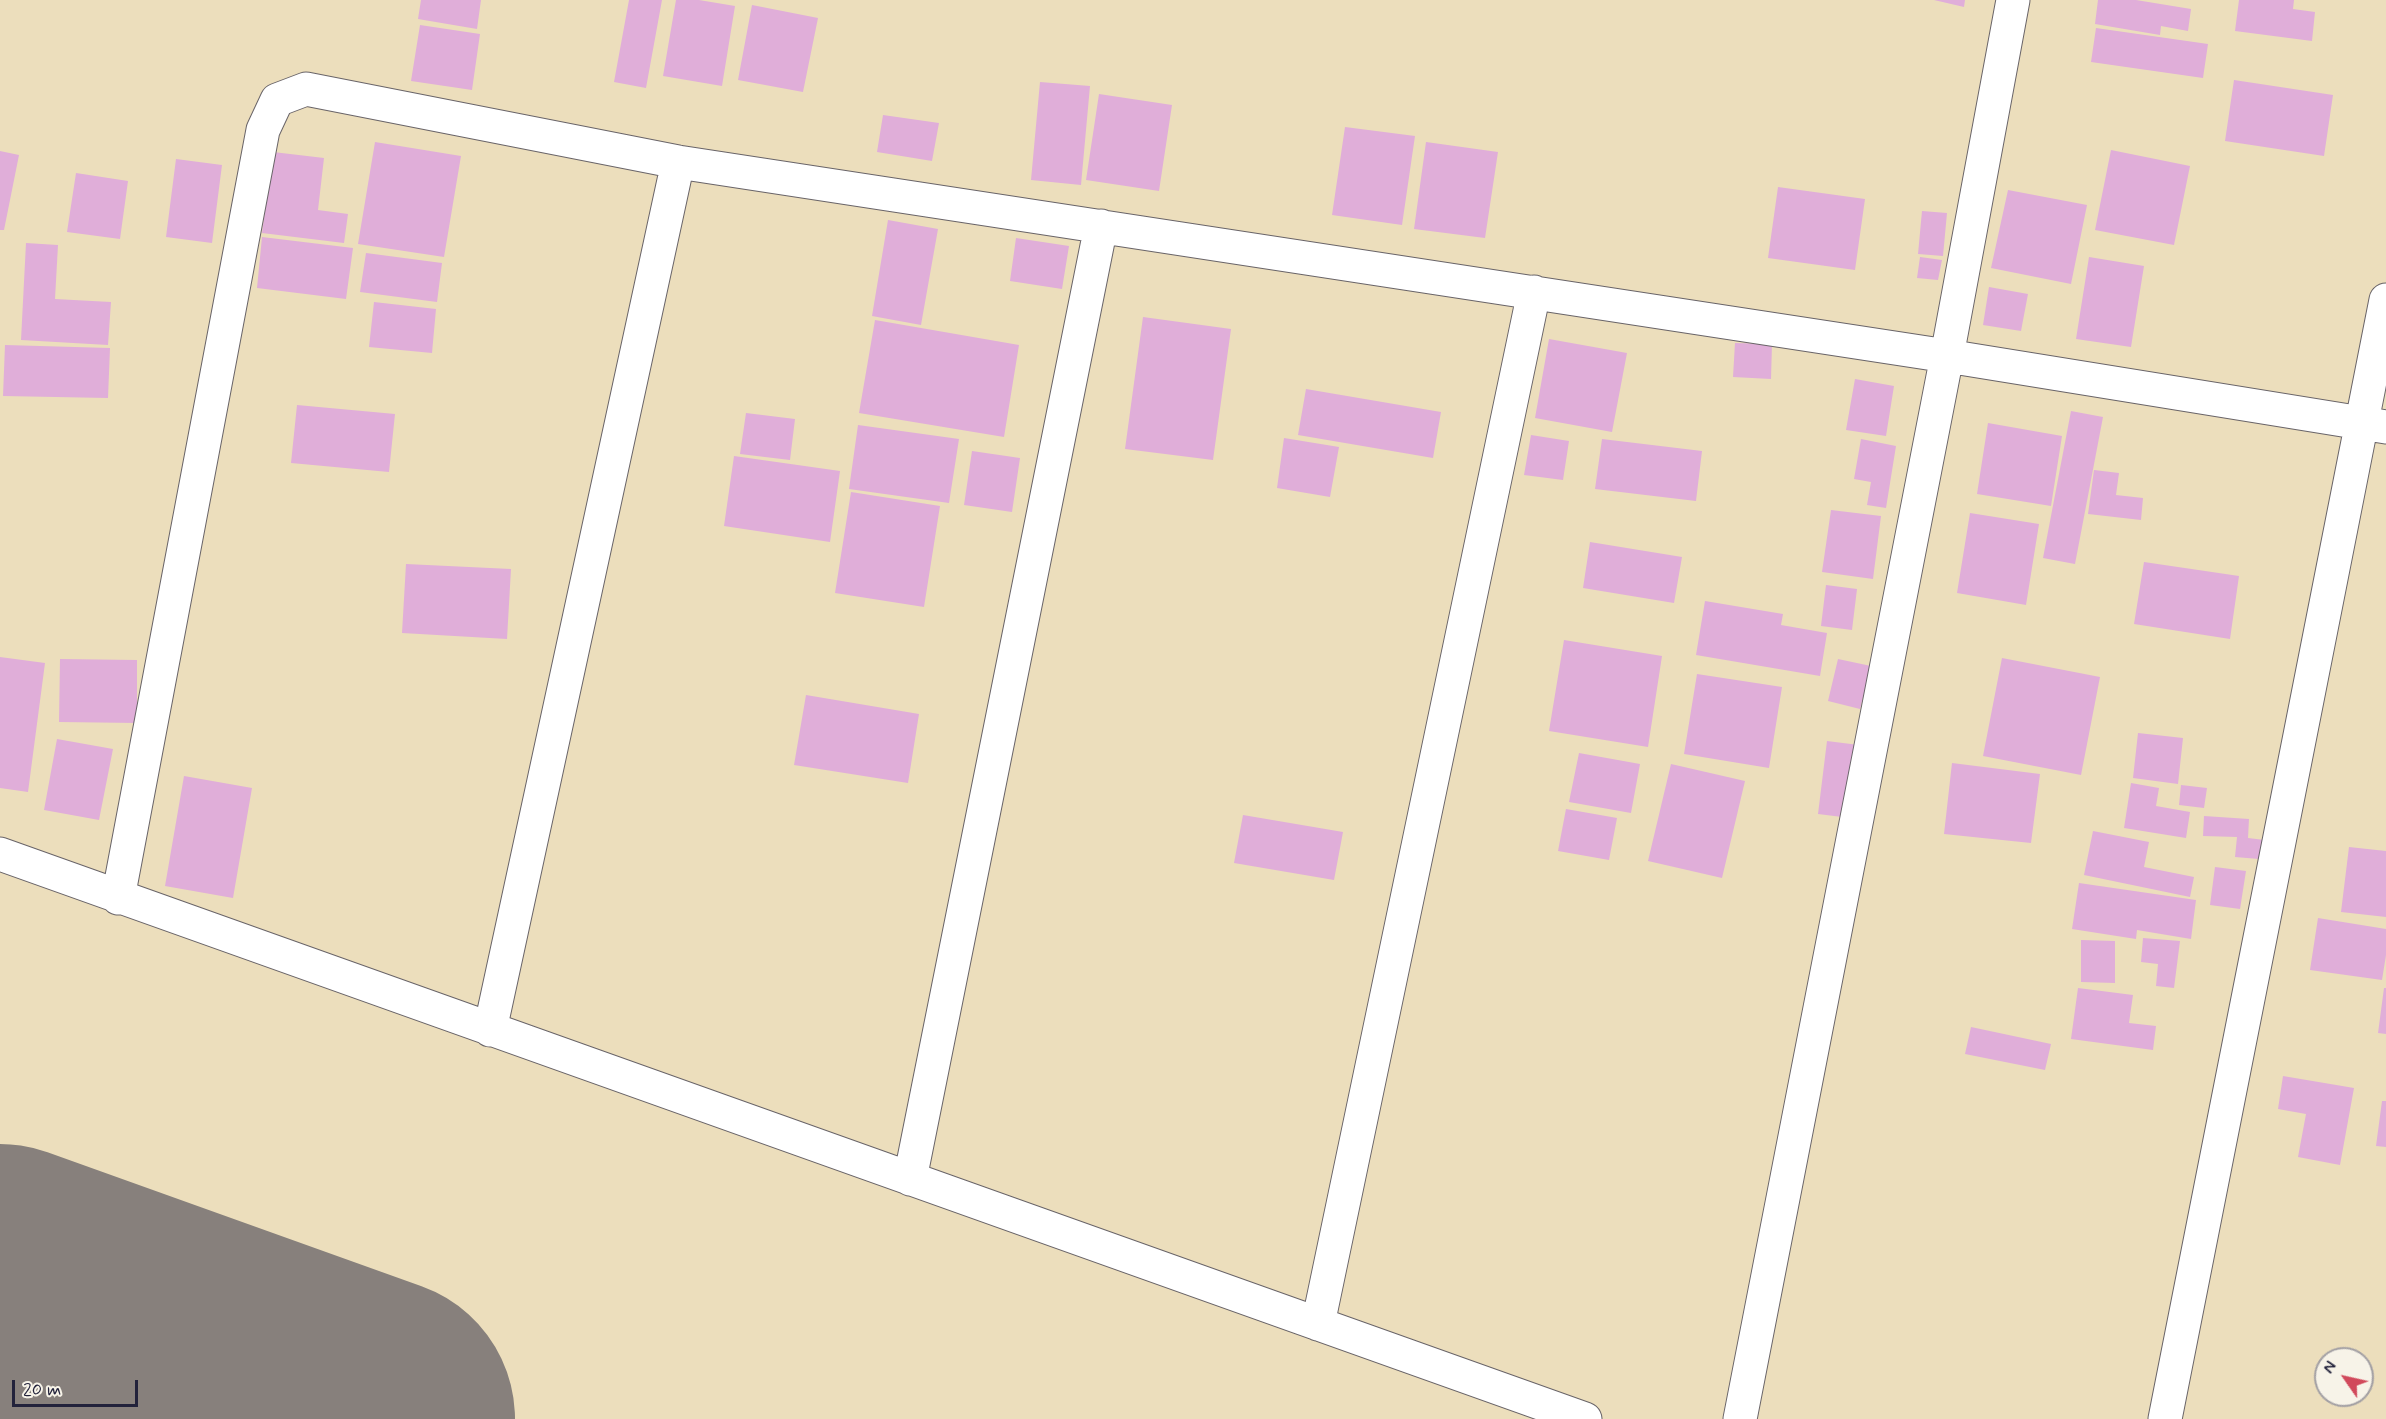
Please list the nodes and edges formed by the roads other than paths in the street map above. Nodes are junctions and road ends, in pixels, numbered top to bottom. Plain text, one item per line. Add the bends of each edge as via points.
1 (2013, 0) edge
2 (678, 162) junction
3 (1101, 226) junction
4 (1534, 292) junction
5 (2386, 300) edge
6 (1947, 356) junction
7 (2374, 425) edge
8 (0, 854) edge
9 (118, 898) junction
10 (490, 1030) junction
11 (910, 1179) junction
12 (1318, 1324) junction
13 (1585, 1419) edge
14 (1740, 1419) edge
15 (2164, 1419) edge

1 - 6 street
2 - 3 street
2 - 9 street via 306,89 277,100 263,130
2 - 10 street
3 - 4 street
3 - 11 street
4 - 6 street
4 - 12 street
5 - 7 street
6 - 7 street
6 - 14 street
7 - 15 street
8 - 9 street
9 - 10 street
10 - 11 street
11 - 12 street
12 - 13 street

